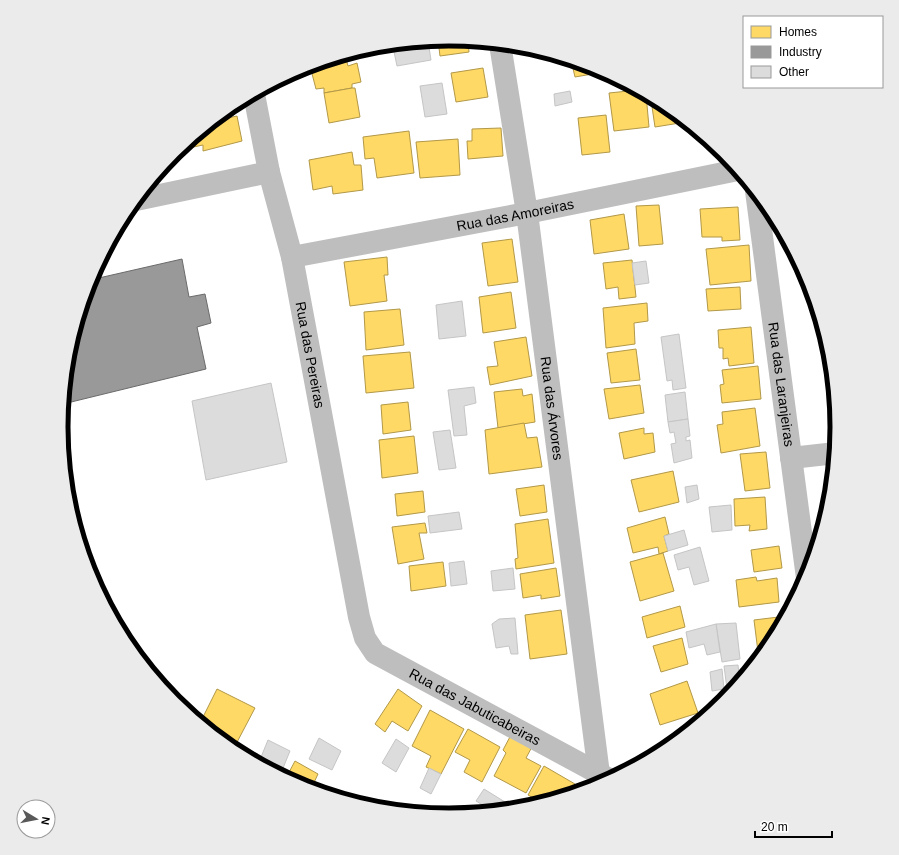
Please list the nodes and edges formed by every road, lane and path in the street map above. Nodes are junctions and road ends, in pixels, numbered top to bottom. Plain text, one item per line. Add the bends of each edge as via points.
1 (501, 49) edge
2 (255, 99) edge
3 (732, 171) edge
4 (269, 172) junction
5 (145, 198) edge
6 (758, 203) edge
7 (527, 213) junction
8 (292, 257) junction
9 (830, 454) edge
10 (791, 458) junction
11 (805, 565) edge
12 (359, 617) joint
13 (604, 776) edge
14 (605, 776) edge

1 - 7 street, Rua das Árvores
2 - 4 street, Rua das Pereiras
3 - 7 street, Rua das Amoreiras
4 - 5 street
4 - 8 street, Rua das Pereiras
6 - 10 street, Rua das Laranjeiras
7 - 8 street, Rua das Amoreiras
7 - 14 street, Rua das Árvores
8 - 12 street, Rua das Pereiras
9 - 10 street
10 - 11 street, Rua das Laranjeiras
12 - 13 street, Rua das Jabuticabeiras via 365,638 375,653

